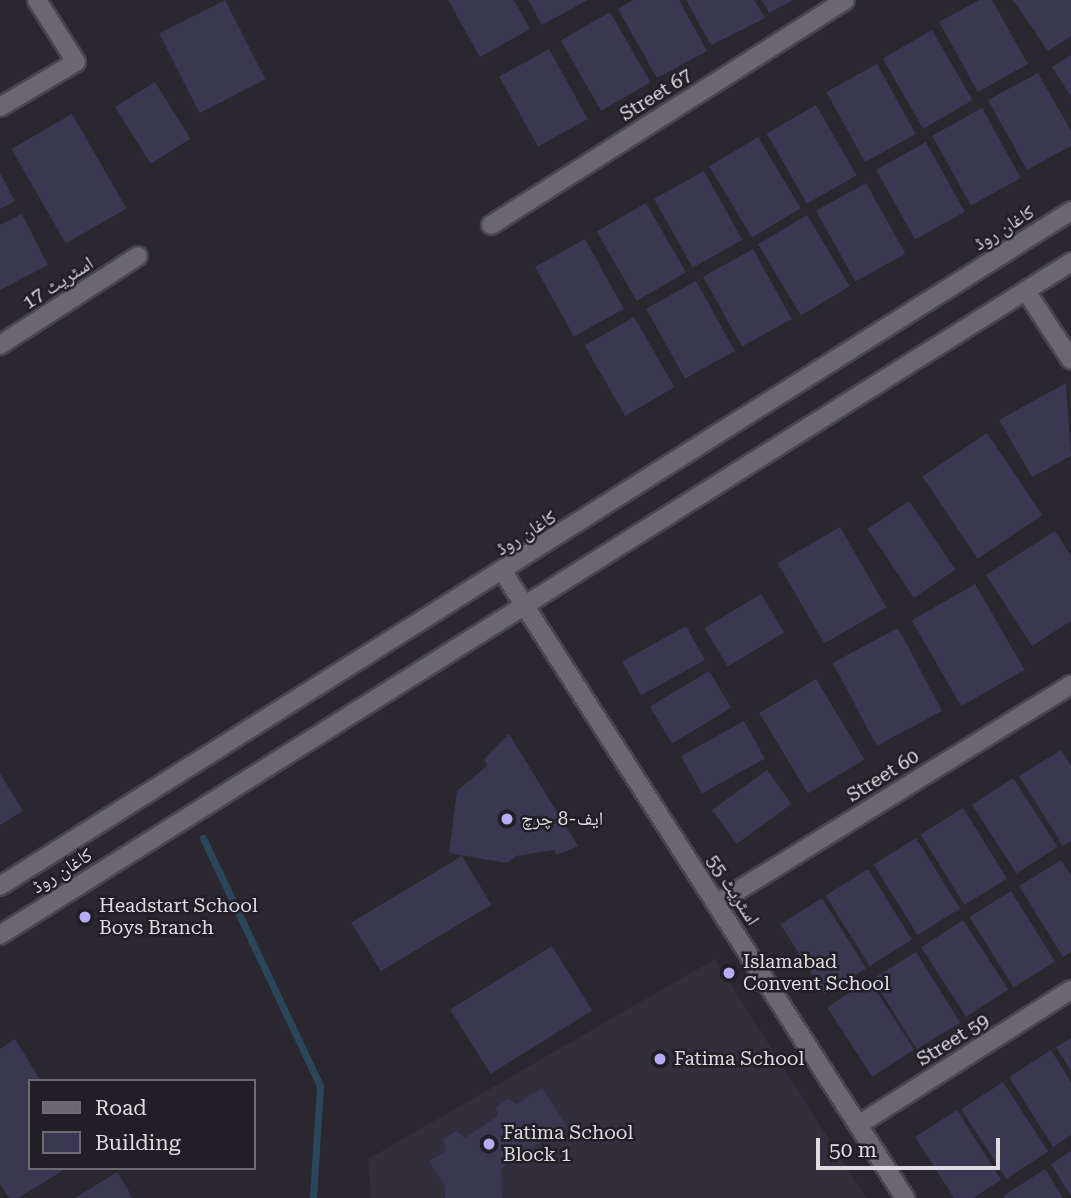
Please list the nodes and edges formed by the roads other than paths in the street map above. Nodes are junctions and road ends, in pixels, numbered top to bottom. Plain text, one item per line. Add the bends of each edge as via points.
1 (37, 0) edge
2 (845, 0) edge
3 (0, 107) edge
4 (1071, 211) edge
5 (491, 225) dead end
6 (138, 256) dead end
7 (1071, 262) edge
8 (1026, 291) junction
9 (0, 345) edge
10 (1071, 360) edge
11 (503, 572) junction
12 (525, 604) junction
13 (1071, 685) edge
14 (0, 886) edge
15 (716, 904) junction
16 (0, 935) edge
17 (1071, 990) edge
18 (858, 1125) junction
19 (905, 1198) edge

1 - 3 street via 76,62
2 - 5 street, Street 67
4 - 11 street, کاغان روڈ
6 - 9 street, اسٹریٹ 17
7 - 8 street, کاغان روڈ
8 - 10 street
8 - 12 street, کاغان روڈ
11 - 12 street, اسٹریٹ 55
11 - 14 street, کاغان روڈ
12 - 15 street, اسٹریٹ 55
12 - 16 street, کاغان روڈ
13 - 15 street, Street 60
15 - 18 street, اسٹریٹ 55
17 - 18 street, Street 59
18 - 19 street, اسٹریٹ 55

